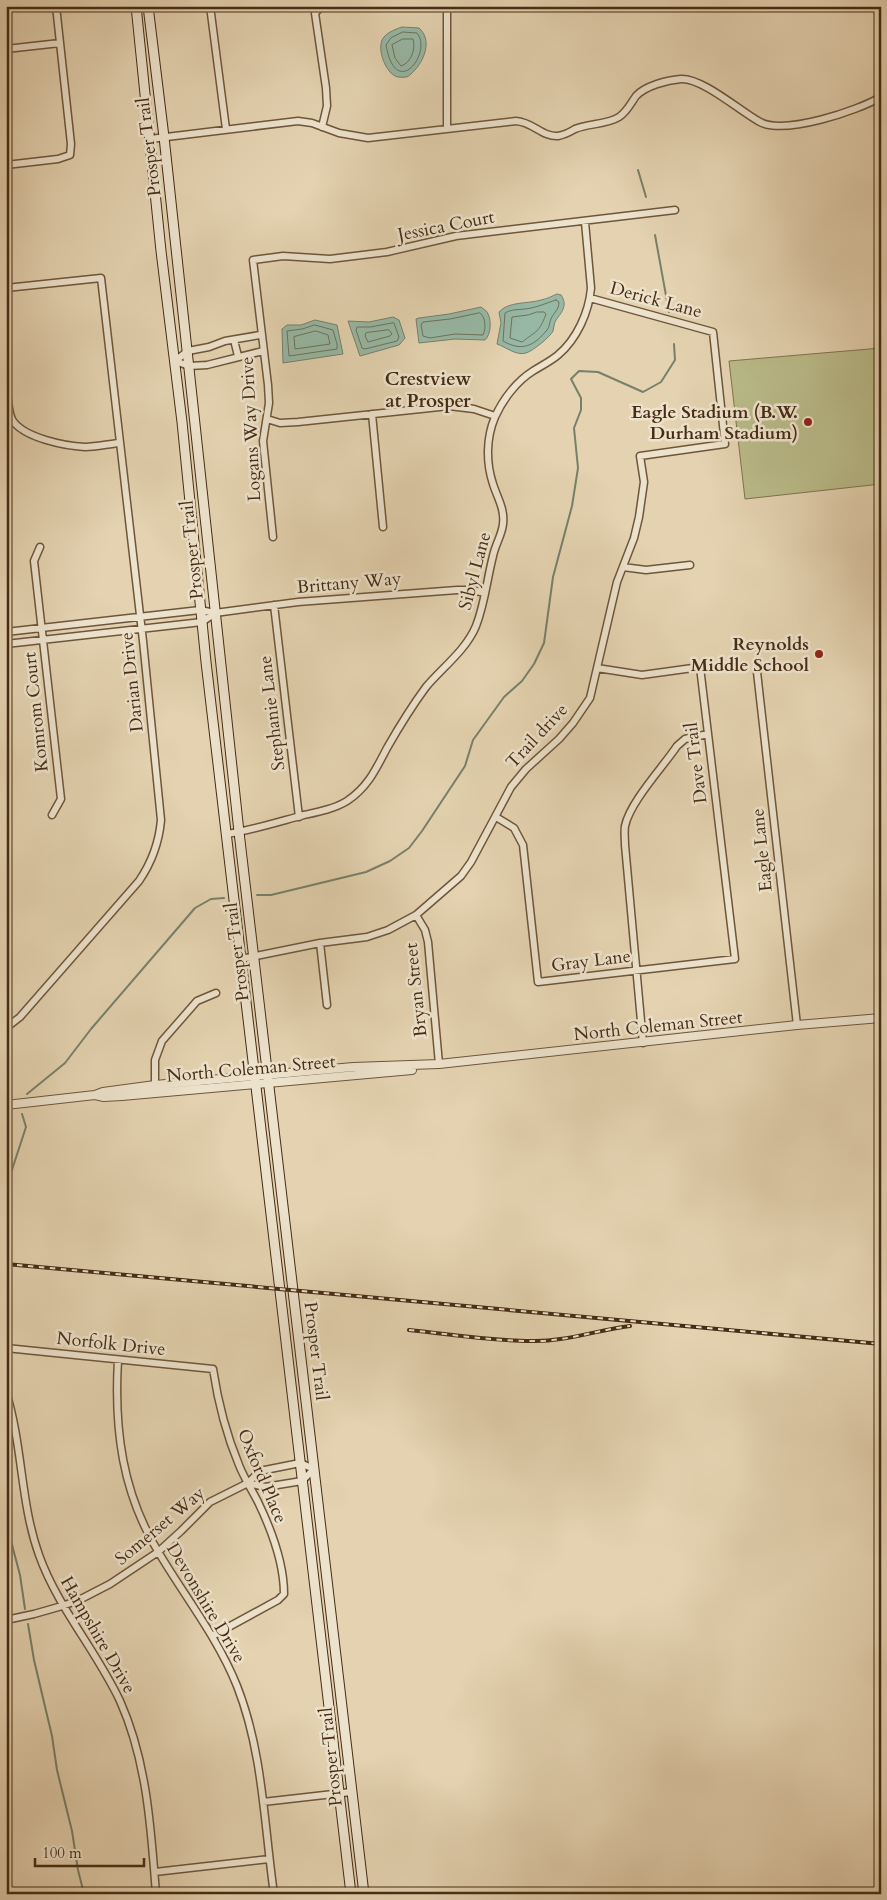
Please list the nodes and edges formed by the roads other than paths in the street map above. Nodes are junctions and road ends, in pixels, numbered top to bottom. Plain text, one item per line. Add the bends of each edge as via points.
1 (56, 6) edge
2 (136, 6) edge
3 (148, 6) edge
4 (210, 6) edge
5 (322, 6) edge
6 (447, 6) edge
7 (60, 43) junction
8 (6, 49) edge
9 (881, 98) edge
10 (322, 127) junction
11 (226, 129) junction
12 (447, 129) junction
13 (164, 137) junction
14 (150, 138) junction
15 (6, 165) edge
16 (675, 210) dead end
17 (585, 222) junction
18 (253, 260) joint
19 (6, 288) edge
20 (590, 298) junction
21 (260, 335) junction
22 (234, 340) junction
23 (263, 351) junction
24 (188, 352) junction
25 (238, 356) junction
26 (174, 361) junction
27 (189, 366) junction
28 (6, 376) edge
29 (372, 414) junction
30 (495, 416) junction
31 (267, 419) junction
32 (119, 443) junction
33 (725, 444) joint
34 (383, 526) dead end
35 (273, 536) dead end
36 (40, 547) dead end
37 (690, 565) dead end
38 (623, 567) junction
39 (485, 593) junction
40 (274, 605) junction
41 (200, 610) junction
42 (215, 614) junction
43 (140, 616) junction
44 (202, 622) junction
45 (42, 628) junction
46 (141, 628) junction
47 (6, 632) edge
48 (43, 639) junction
49 (6, 644) edge
50 (597, 668) junction
51 (757, 672) dead end
52 (708, 734) junction
53 (52, 814) dead end
54 (299, 816) junction
55 (496, 817) junction
56 (239, 832) junction
57 (226, 834) junction
58 (416, 915) junction
59 (320, 944) junction
60 (254, 958) junction
61 (241, 959) junction
62 (735, 959) joint
63 (636, 971) junction
64 (216, 993) dead end
65 (328, 1005) dead end
66 (881, 1018) edge
67 (797, 1025) junction
68 (6, 1028) edge
69 (643, 1043) junction
70 (438, 1064) junction
71 (267, 1078) junction
72 (256, 1080) junction
73 (155, 1085) junction
74 (95, 1095) junction
75 (6, 1105) edge
76 (6, 1348) edge
77 (118, 1360) junction
78 (213, 1369) joint
79 (6, 1392) edge
80 (300, 1463) junction
81 (314, 1469) junction
82 (302, 1481) junction
83 (248, 1483) junction
84 (158, 1552) junction
85 (62, 1606) junction
86 (6, 1620) edge
87 (334, 1630) junction
88 (321, 1631) junction
89 (212, 1636) junction
90 (351, 1792) junction
91 (338, 1793) junction
92 (263, 1802) junction
93 (269, 1859) junction
94 (155, 1872) junction
95 (881, 1892) edge
96 (156, 1894) edge
97 (274, 1894) edge
98 (351, 1894) edge
99 (364, 1894) edge
100 (865, 1894) edge

1 - 7 street
2 - 14 main road, Prosper Trail
3 - 13 main road, Prosper Trail
4 - 11 street
5 - 10 street via 315,13 326,88 327,106
6 - 12 street
7 - 8 street
7 - 15 street via 70,155
9 - 12 street via 828,117 774,126 760,122 693,81 677,80 650,87 638,94 619,117 562,135 549,135 523,121
10 - 11 street via 298,121
10 - 12 street via 368,138
11 - 13 street
13 - 14 street
13 - 24 main road, Prosper Trail
14 - 26 main road, Prosper Trail
16 - 17 street, Jessica Court
17 - 18 street, Jessica Court via 456,236 387,252 330,259 283,256
17 - 20 street, Sibyl Lane
18 - 21 street, Logans Way Drive
19 - 32 street, Darian Drive via 101,278
20 - 30 street, Sibyl Lane via 570,342 559,354 519,382
20 - 33 street, Derick Lane via 713,332
21 - 22 street
21 - 23 street, Logans Way Drive
22 - 24 street
22 - 25 street
23 - 25 street
23 - 31 street, Logans Way Drive via 268,385
24 - 26 street
24 - 27 main road, Prosper Trail
25 - 27 street via 207,365
26 - 27 street
26 - 41 main road, Prosper Trail
27 - 42 main road, Prosper Trail
28 - 32 street via 12,420 19,427 62,444 86,447
29 - 30 street via 449,406
29 - 31 street via 289,423
29 - 34 street
30 - 39 street, Sibyl Lane via 488,458 504,521
31 - 35 street, Logans Way Drive via 264,441
32 - 43 street, Darian Drive
33 - 38 street, Trail drive via 640,456 644,482 639,518
36 - 45 street, Komrom Court via 34,561
37 - 38 street via 646,570
38 - 50 street, Trail drive
39 - 40 street, Brittany Way via 448,590
39 - 54 street, Sibyl Lane via 476,627 410,710 377,771 346,801
40 - 42 street, Brittany Way
40 - 54 street, Stephanie Lane
41 - 42 street, Brittany Way
41 - 43 street, Brittany Way
41 - 44 main road, Prosper Trail
42 - 44 street, Brittany Way
42 - 56 main road, Prosper Trail
43 - 45 street, Brittany Way
43 - 46 street, Darian Drive
44 - 46 street, Brittany Way
44 - 57 main road, Prosper Trail
45 - 47 street, Brittany Way
45 - 48 street, Komrom Court
46 - 48 street, Brittany Way
46 - 68 street, Darian Drive via 160,804 160,833 155,851 139,881 20,1017
48 - 49 street, Brittany Way
48 - 53 street, Komrom Court via 61,799
50 - 52 street, Dave Trail via 642,675 700,667
50 - 55 street, Trail drive via 590,698 559,739 511,786
51 - 67 street, Eagle Lane
52 - 62 street, Dave Trail
52 - 63 street via 685,740 677,746 636,802 625,826
54 - 56 street, Sibyl Lane
55 - 58 street, Trail drive via 461,876
55 - 63 street, Gray Lane via 514,828 523,845 538,982
56 - 57 street, Sibyl Lane
56 - 60 main road, Prosper Trail
57 - 61 main road, Prosper Trail
58 - 59 street, Trail drive via 367,937
58 - 70 street, Bryan Street via 428,942
59 - 60 street, Trail drive
59 - 65 street
60 - 61 street, Trail drive
60 - 71 main road, Prosper Trail
61 - 72 main road, Prosper Trail
62 - 63 street, Gray Lane
63 - 69 street
64 - 73 street via 197,1001 162,1041 154,1060
66 - 67 street, North Coleman Street
67 - 69 street, North Coleman Street
69 - 70 street, North Coleman Street
70 - 71 street, North Coleman Street via 353,1067
71 - 72 street, North Coleman Street
71 - 81 main road, Prosper Trail
72 - 73 street, North Coleman Street
72 - 74 street, North Coleman Street via 122,1096
72 - 80 main road, Prosper Trail
73 - 74 street, North Coleman Street
74 - 75 street, North Coleman Street
76 - 77 street, Norfolk Drive
77 - 78 street, Norfolk Drive
77 - 84 street, Devonshire Drive via 117,1420 122,1458 140,1517
78 - 83 street, Oxford Place via 222,1418
79 - 85 street, Hampshire Drive via 16,1430 28,1521 45,1572
80 - 81 street
80 - 82 main road, Prosper Trail
80 - 83 street, Somerset Way via 260,1470
81 - 82 street
81 - 87 main road, Prosper Trail
82 - 83 street via 265,1486
82 - 88 main road, Prosper Trail
83 - 84 street, Somerset Way via 210,1502
83 - 89 street, Oxford Place via 270,1533 284,1594
84 - 85 street, Somerset Way via 110,1584
84 - 89 street, Devonshire Drive
85 - 86 street, Somerset Way
85 - 94 street, Hampshire Drive via 108,1678 131,1728 144,1782
87 - 88 main road
87 - 90 main road, Prosper Trail
88 - 91 main road, Prosper Trail
89 - 92 street, Devonshire Drive via 243,1703 255,1748
90 - 91 street
90 - 99 main road, Prosper Trail
91 - 92 street
91 - 98 main road, Prosper Trail
92 - 93 street, Devonshire Drive
93 - 94 street
93 - 97 street, Devonshire Drive
94 - 96 street, Hampshire Drive
95 - 100 street

